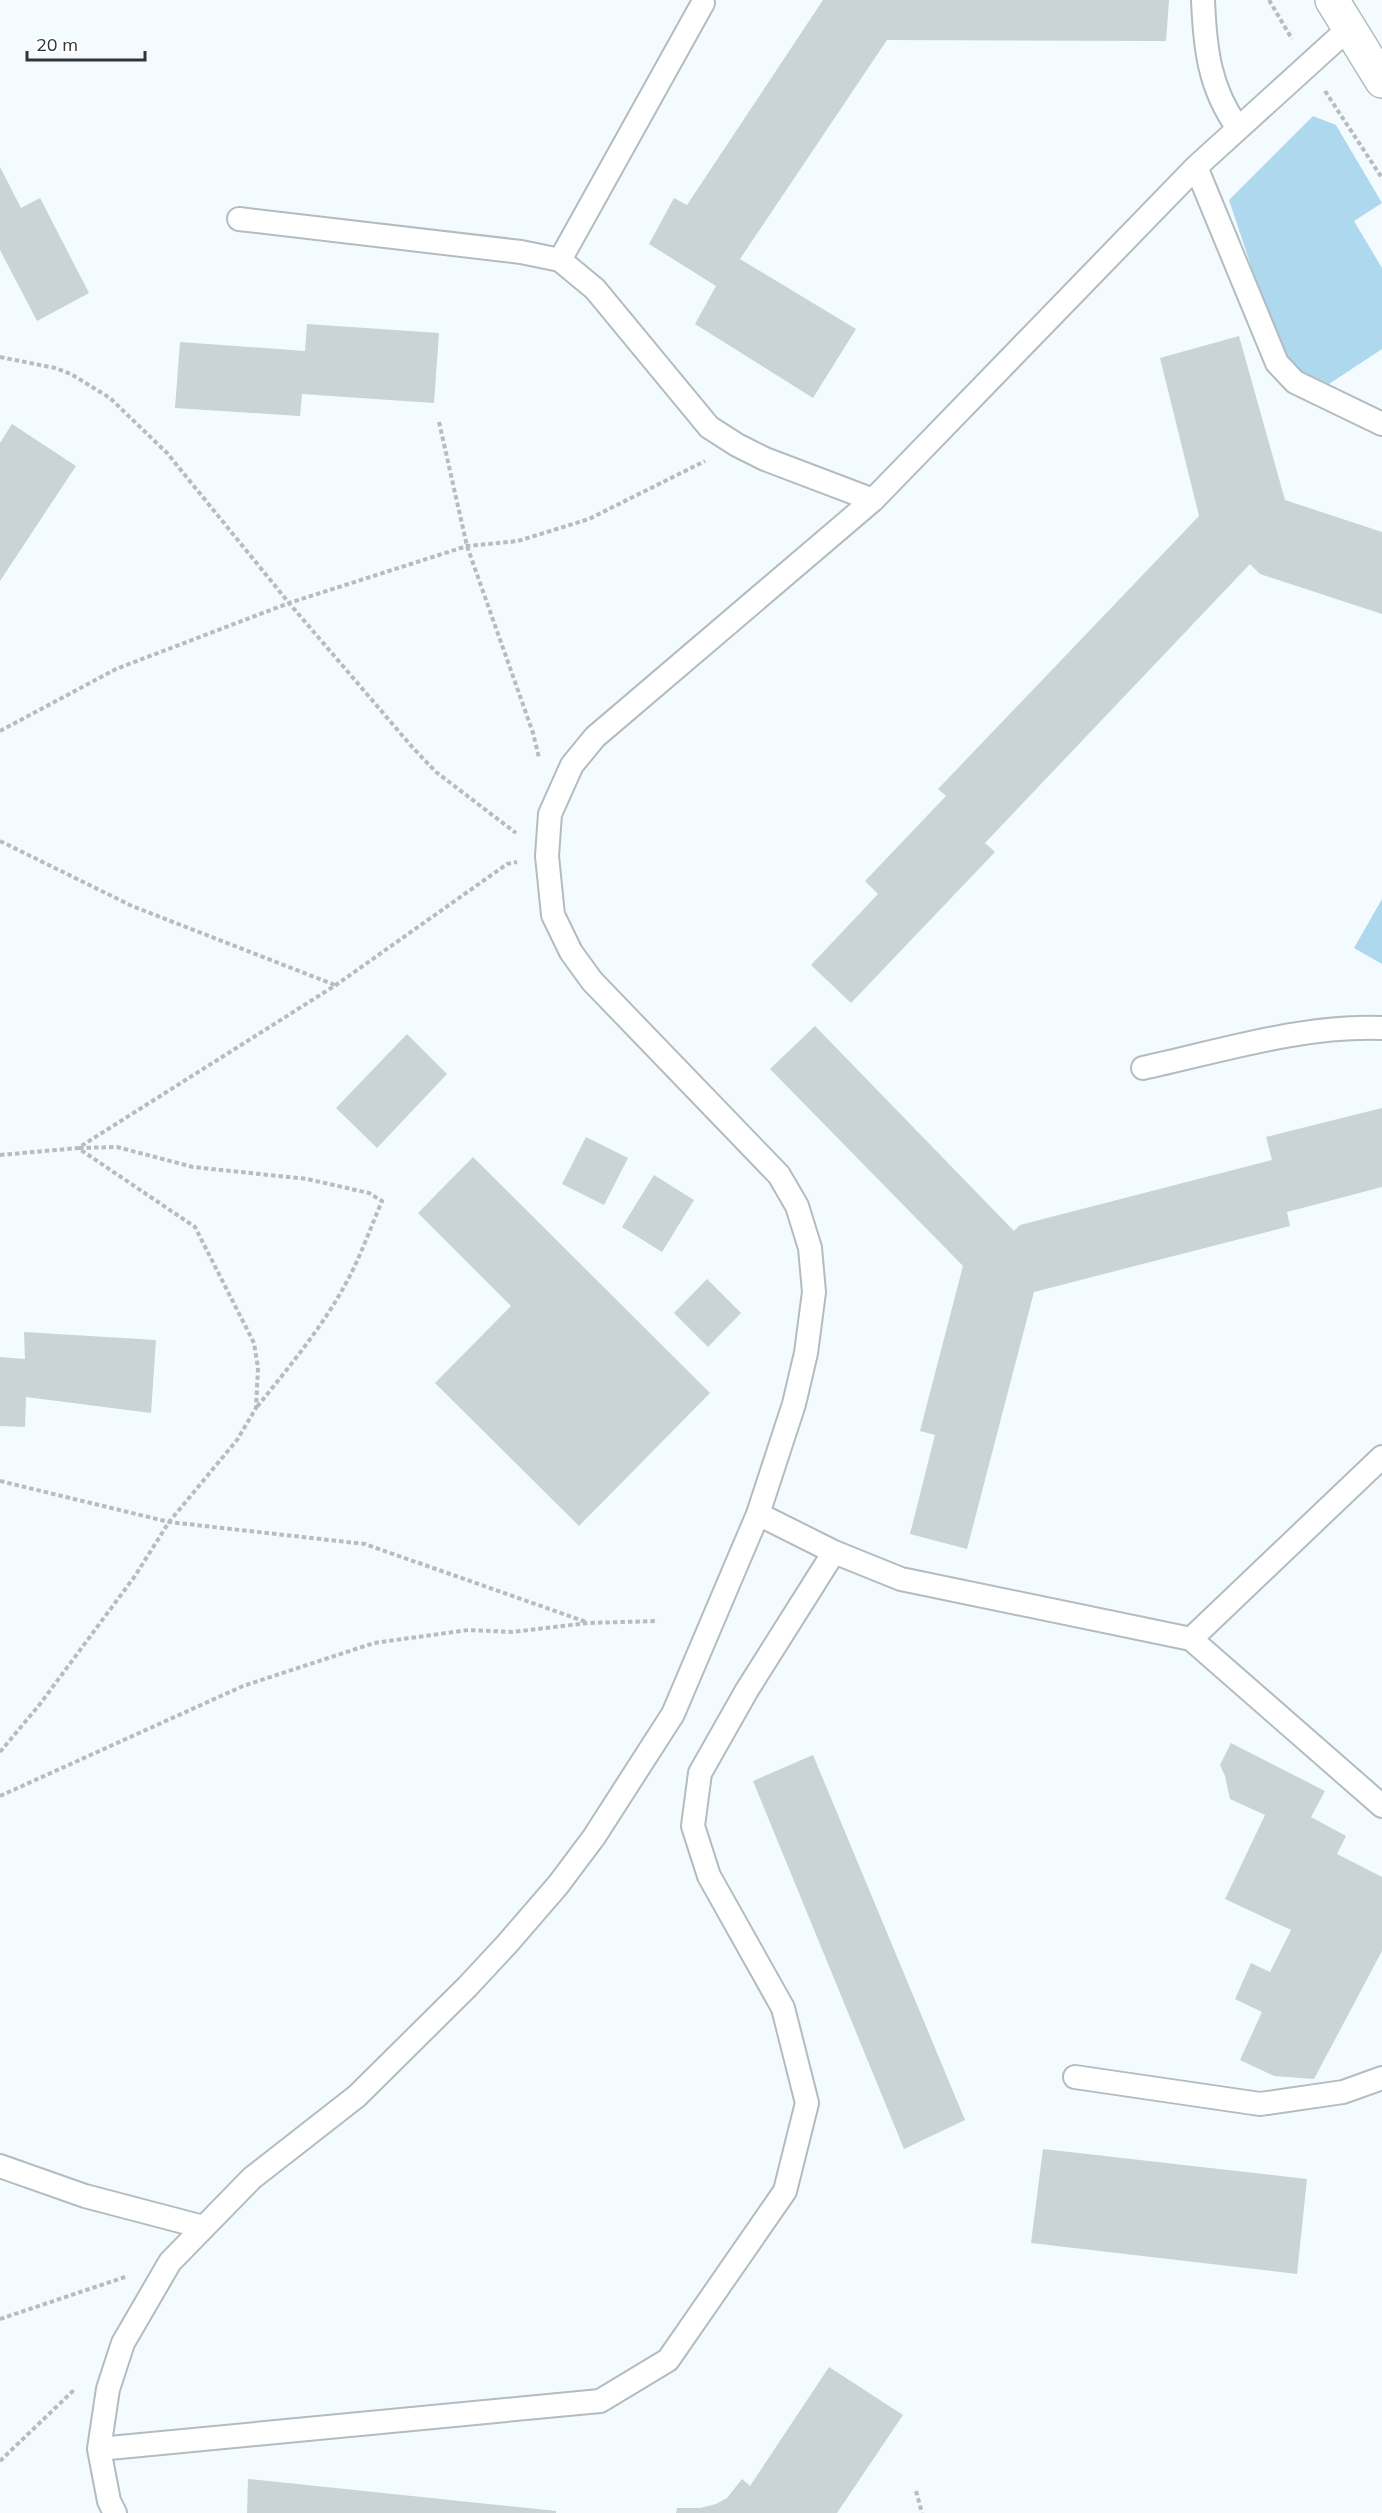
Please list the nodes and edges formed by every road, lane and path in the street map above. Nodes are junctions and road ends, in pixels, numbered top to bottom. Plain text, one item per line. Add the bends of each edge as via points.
1 (1203, 0) edge
2 (1332, 0) edge
3 (703, 3) dead end
4 (1349, 28) junction
5 (1382, 81) edge
6 (1238, 128) junction
7 (1196, 167) junction
8 (239, 219) dead end
9 (560, 260) junction
10 (0, 357) edge
11 (439, 422) dead end
12 (1382, 424) edge
13 (737, 446) junction
14 (873, 501) junction
15 (466, 546) junction
16 (289, 603) junction
17 (0, 731) edge
18 (550, 814) junction
19 (0, 841) edge
20 (547, 856) junction
21 (336, 986) junction
22 (1382, 1029) edge
23 (1143, 1068) dead end
24 (78, 1148) junction
25 (0, 1155) edge
26 (256, 1408) junction
27 (1382, 1457) edge
28 (0, 1481) edge
29 (758, 1514) junction
30 (169, 1522) junction
31 (834, 1552) junction
32 (658, 1621) dead end
33 (588, 1623) junction
34 (1191, 1639) junction
35 (0, 1752) edge
36 (0, 1796) edge
37 (1382, 1806) edge
38 (1075, 2077) dead end
39 (1382, 2078) edge
40 (0, 2166) edge
41 (203, 2227) junction
42 (170, 2262) junction
43 (0, 2319) edge
44 (82, 2382) dead end
45 (99, 2449) junction
46 (0, 2461) edge
47 (916, 2491) dead end
48 (115, 2513) edge
49 (922, 2513) edge

1 - 6 lane via 1212,75
2 - 4 street
3 - 9 lane
4 - 5 street
4 - 6 lane
6 - 7 lane
7 - 12 lane via 1277,363 1295,382
7 - 14 lane
8 - 9 lane
9 - 13 lane via 595,289 708,427
10 - 16 path via 55,368 110,398 167,453
11 - 15 path
13 - 14 lane
13 - 15 path via 589,519 518,541
14 - 18 lane via 595,737 572,765
15 - 16 path
15 - 18 path via 533,732
16 - 17 path via 116,669
16 - 20 path via 436,772
18 - 20 lane
19 - 21 path via 132,906
20 - 21 path via 507,864
20 - 29 lane via 553,915 571,952 592,981 779,1175 797,1206 810,1248 814,1292 794,1404
21 - 24 path
22 - 23 lane via 1348,1027 1278,1038
24 - 25 path
24 - 26 path via 195,1227 254,1343 258,1368
24 - 26 path via 117,1147 193,1167 307,1179 369,1193 382,1201 333,1305
26 - 30 path via 237,1440
27 - 34 lane
28 - 30 path
29 - 31 lane
29 - 41 lane via 673,1714 600,1828 558,1885 467,1987 357,2096 252,2178
30 - 33 path via 366,1544
30 - 35 path via 135,1576
31 - 34 lane via 901,1579
31 - 45 lane via 700,1773 693,1826 709,1876 783,2008 807,2103 785,2191 668,2360 600,2401
32 - 33 path
33 - 36 path via 512,1632 468,1630 374,1643 243,1686
34 - 37 lane
38 - 39 lane via 1260,2104 1343,2091
40 - 41 lane via 85,2196
41 - 42 lane
42 - 43 path
42 - 45 lane via 123,2343 108,2390
44 - 46 path
45 - 48 lane
47 - 49 path

